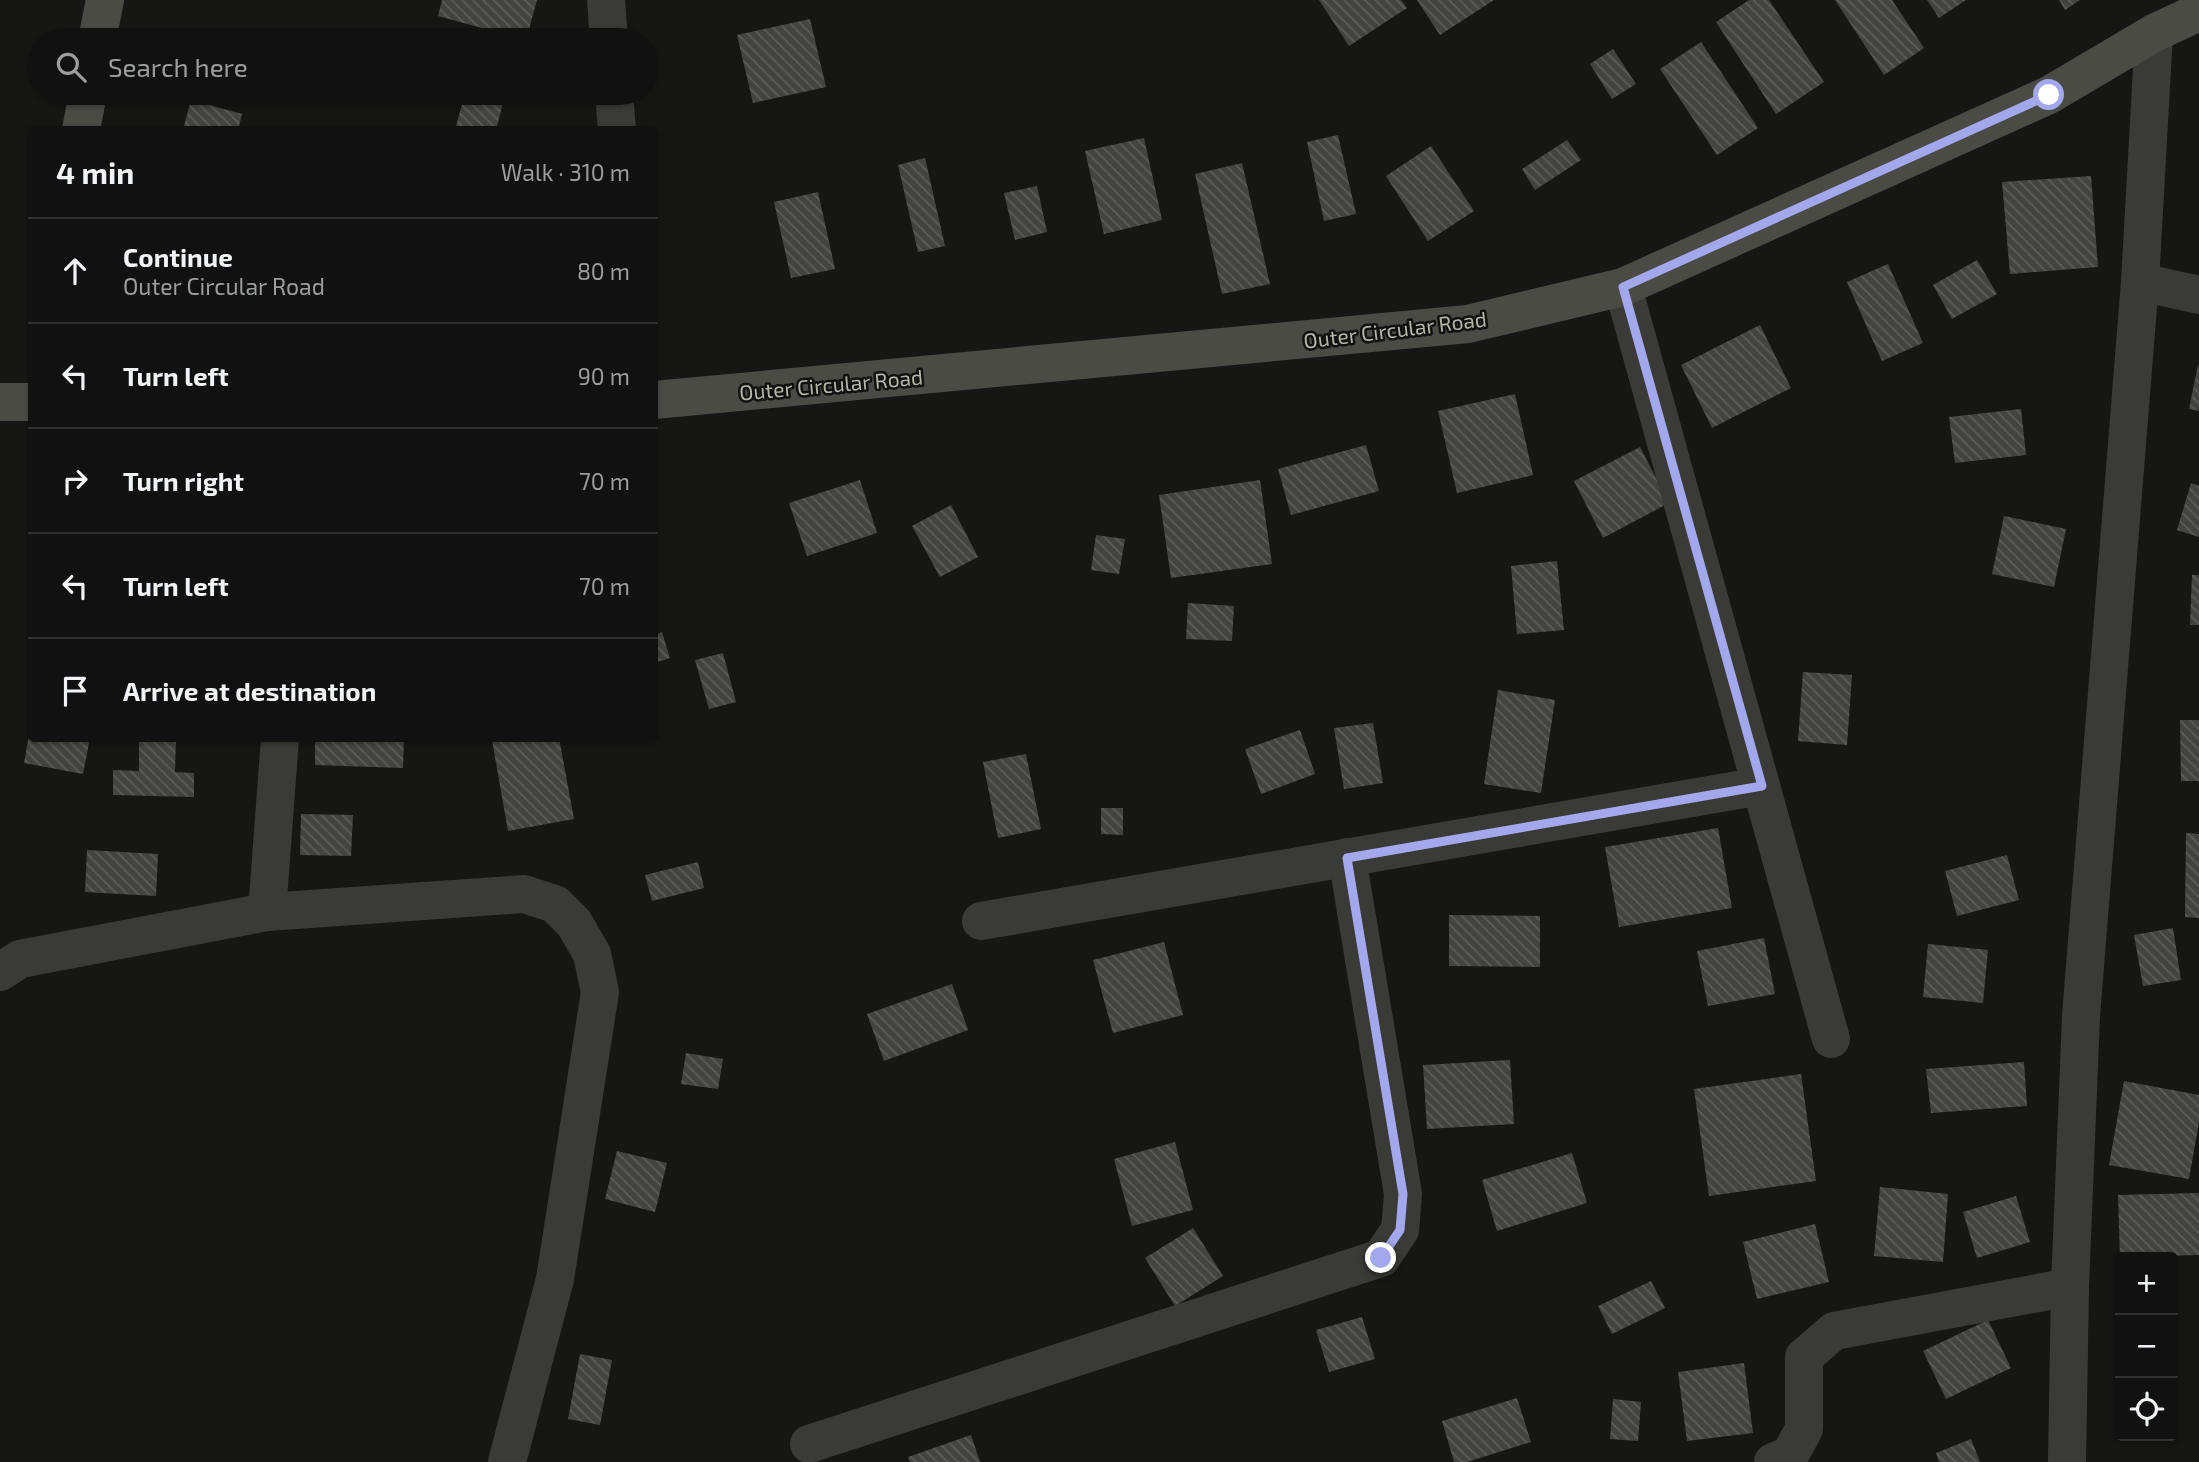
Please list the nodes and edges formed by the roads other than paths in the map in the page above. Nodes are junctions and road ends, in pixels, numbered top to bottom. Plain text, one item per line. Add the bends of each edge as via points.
1 (105, 0) edge
2 (606, 0) edge
3 (2199, 12) edge
4 (99, 28) edge
5 (608, 28) edge
6 (2154, 33) junction
7 (86, 105) edge
8 (615, 105) edge
9 (82, 126) edge
10 (617, 126) edge
11 (2140, 282) junction
12 (1623, 287) junction
13 (2199, 295) edge
14 (658, 400) edge
15 (280, 742) edge
16 (1762, 786) junction
17 (1347, 858) junction
18 (267, 912) junction
19 (981, 921) dead end
20 (0, 972) edge
21 (1831, 1039) dead end
22 (2070, 1287) junction
23 (809, 1444) dead end
24 (507, 1462) edge
25 (1773, 1462) edge
26 (2067, 1462) edge

1 - 4 street
2 - 5 street
3 - 6 street, Outer Circular Road
6 - 11 street
6 - 12 street, Outer Circular Road via 2049,95
7 - 9 street
8 - 10 street
11 - 13 street
11 - 22 street via 2081,1016
12 - 14 street, Outer Circular Road via 1468,324
12 - 16 street
15 - 18 street
16 - 17 street
16 - 21 street
17 - 19 street
17 - 23 street via 1403,1194 1400,1230 1381,1258
18 - 20 street via 20,959
18 - 24 street via 524,894 555,904 574,923 592,954 600,992 555,1279
22 - 25 street via 1835,1331 1804,1357 1804,1429 1790,1455
22 - 26 street

